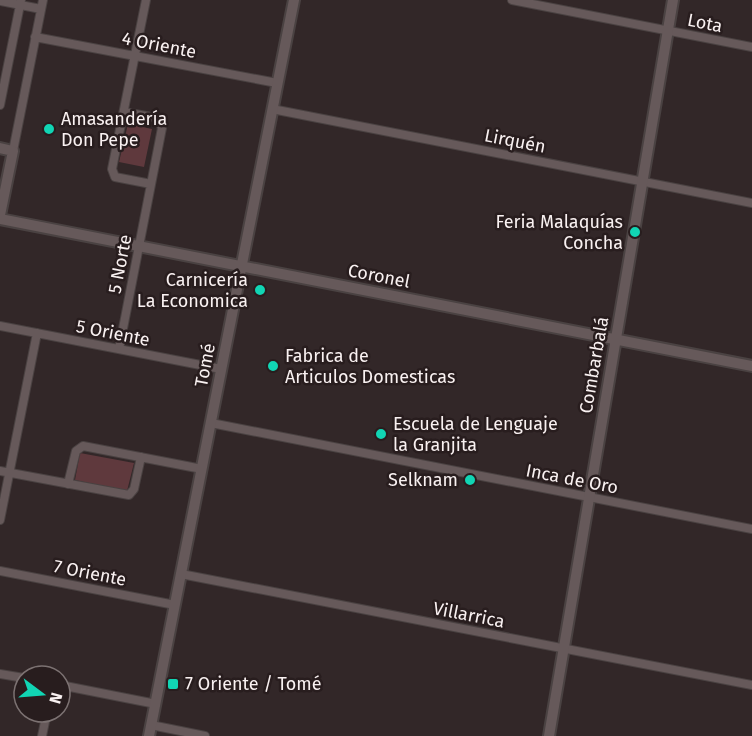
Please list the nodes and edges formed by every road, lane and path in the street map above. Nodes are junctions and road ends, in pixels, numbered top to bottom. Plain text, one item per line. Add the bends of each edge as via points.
1 (43, 0) edge
2 (146, 0) edge
3 (294, 0) edge
4 (512, 0) edge
5 (673, 0) edge
6 (0, 1) edge
7 (21, 2) edge
8 (41, 9) junction
9 (668, 30) junction
10 (35, 36) junction
11 (752, 47) edge
12 (135, 55) junction
13 (278, 82) junction
14 (0, 105) edge
15 (272, 109) junction
16 (124, 112) junction
17 (0, 148) edge
18 (13, 151) junction
19 (642, 181) junction
20 (151, 184) junction
21 (752, 203) edge
22 (0, 217) edge
23 (139, 246) junction
24 (241, 266) junction
25 (0, 326) edge
26 (37, 333) junction
27 (615, 340) junction
28 (119, 349) junction
29 (752, 366) edge
30 (221, 369) junction
31 (211, 423) junction
32 (141, 457) junction
33 (202, 469) junction
34 (0, 471) edge
35 (9, 472) junction
36 (68, 484) junction
37 (589, 497) junction
38 (0, 520) edge
39 (752, 529) edge
40 (0, 571) edge
41 (181, 574) junction
42 (175, 605) junction
43 (564, 649) junction
44 (752, 686) edge
45 (72, 688) edge
46 (156, 704) junction
47 (150, 731) edge
48 (205, 736) edge
49 (549, 736) edge

1 - 8 street
2 - 12 street
3 - 13 street, Tomé
4 - 9 street, Lota
5 - 9 street, Combarbalá
6 - 7 street
7 - 8 street
7 - 14 street
8 - 10 street
9 - 11 street, Lota
9 - 19 street, Combarbalá
10 - 12 street, 4 Oriente
10 - 18 street
12 - 13 street, 4 Oriente
12 - 16 street
13 - 15 street, Tomé
15 - 19 street, Lirquén
15 - 24 street, Tomé
16 - 20 street, 5 Norte via 157,118 162,125
16 - 20 street via 112,172 118,177
17 - 18 street
18 - 22 street
19 - 21 street, Lirquén
19 - 27 street, Combarbalá
20 - 23 street, 5 Norte
22 - 23 street, Coronel
23 - 24 street, Coronel
23 - 28 street, 5 Norte
24 - 27 street, Coronel
24 - 30 street, Tomé
25 - 26 street, 5 Oriente
26 - 28 street, 5 Oriente
26 - 35 street
27 - 29 street, Coronel
27 - 37 street, Combarbalá
28 - 30 street, 5 Oriente
30 - 31 street, Tomé
31 - 33 street, Tomé
31 - 37 street, Inca de Oro
32 - 33 street
32 - 36 street via 81,446 75,453
32 - 36 street via 129,495
33 - 41 street, Tomé
34 - 35 street
35 - 36 street
35 - 38 street
37 - 39 street, Inca de Oro
37 - 43 street, Combarbalá
40 - 42 street, 7 Oriente
41 - 42 street, Tomé
41 - 43 street, Villarrica
42 - 46 street, Tomé
43 - 44 street, Villarrica
43 - 49 street, Combarbalá
45 - 46 street
46 - 47 street, Tomé
47 - 48 street

